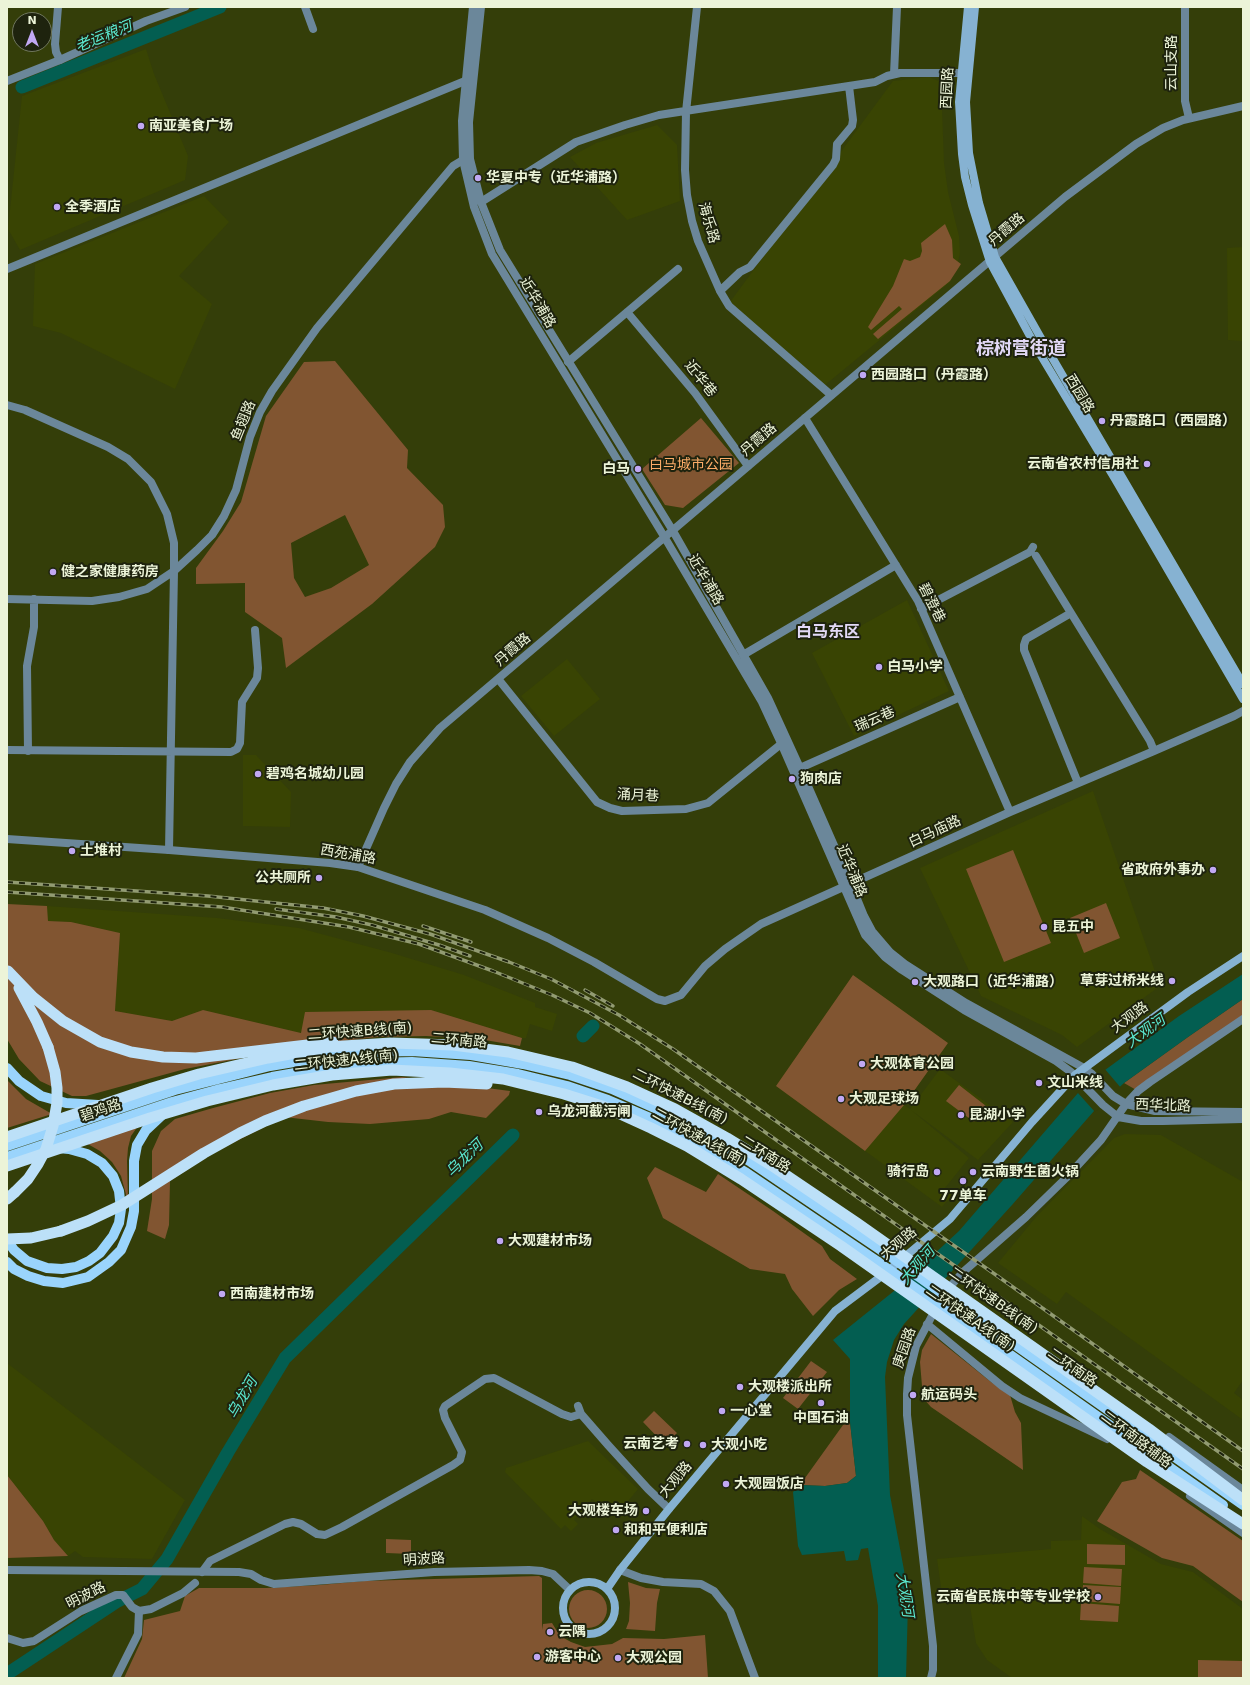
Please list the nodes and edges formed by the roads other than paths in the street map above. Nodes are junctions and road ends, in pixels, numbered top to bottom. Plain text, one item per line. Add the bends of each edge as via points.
1 (58, 7) edge
2 (185, 7) edge
3 (305, 7) edge
4 (473, 7) edge
5 (481, 7) edge
6 (697, 7) edge
7 (897, 7) edge
8 (968, 7) edge
9 (975, 7) edge
10 (1185, 7) edge
11 (313, 29) dead end
12 (60, 60) junction
13 (962, 73) junction
14 (894, 74) junction
15 (7, 81) edge
16 (469, 81) junction
17 (849, 86) junction
18 (1243, 106) edge
19 (686, 112) junction
20 (1189, 118) junction
21 (466, 160) junction
22 (481, 202) junction
23 (993, 260) junction
24 (7, 269) edge
25 (678, 269) dead end
26 (720, 291) junction
27 (627, 312) junction
28 (568, 362) junction
29 (831, 395) junction
30 (7, 405) edge
31 (805, 418) junction
32 (748, 466) junction
33 (672, 531) junction
34 (665, 538) junction
35 (1033, 547) dead end
36 (1036, 556) dead end
37 (896, 565) junction
38 (174, 571) junction
39 (7, 598) edge
40 (34, 600) junction
41 (921, 608) junction
42 (1071, 613) junction
43 (255, 630) dead end
44 (743, 655) junction
45 (498, 680) junction
46 (1243, 684) edge
47 (960, 697) junction
48 (1243, 699) edge
49 (1243, 711) edge
50 (784, 741) junction
51 (7, 750) edge
52 (28, 751) junction
53 (1154, 751) junction
54 (171, 753) junction
55 (800, 768) junction
56 (1078, 783) junction
57 (1010, 812) junction
58 (7, 839) edge
59 (169, 850) junction
60 (358, 867) junction
61 (848, 886) junction
62 (1243, 956) edge
63 (8, 970) edge
64 (657, 999) joint
65 (1243, 1019) edge
66 (391, 1043) junction
67 (7, 1068) edge
68 (1084, 1068) junction
69 (1075, 1075) junction
70 (171, 1091) junction
71 (204, 1093) junction
72 (592, 1103) junction
73 (1126, 1104) junction
74 (1243, 1112) edge
75 (1118, 1117) junction
76 (1243, 1120) edge
77 (7, 1137) edge
78 (7, 1146) edge
79 (10, 1156) edge
80 (7, 1166) edge
81 (7, 1199) edge
82 (7, 1239) edge
83 (7, 1262) edge
84 (927, 1324) junction
85 (1024, 1351) junction
86 (1018, 1360) junction
87 (578, 1406) dead end
88 (581, 1414) junction
89 (1123, 1448) junction
90 (1243, 1490) edge
91 (1243, 1500) edge
92 (1243, 1505) edge
93 (669, 1509) junction
94 (1243, 1519) edge
95 (1243, 1524) edge
96 (1243, 1533) edge
97 (7, 1570) edge
98 (620, 1570) junction
99 (202, 1572) junction
100 (195, 1583) dead end
101 (607, 1589) junction
102 (570, 1590) junction
103 (136, 1609) junction
104 (7, 1638) edge
105 (116, 1678) edge
106 (755, 1678) edge
107 (931, 1678) edge

1 - 12 street via 55,44
2 - 12 street
3 - 11 street
4 - 16 street, 近华浦路
5 - 16 street, 近华浦路
6 - 19 street, 海乐路
7 - 14 street
8 - 13 main road, 西园路
9 - 23 main road, 西园路 via 966,102 969,153 972,176
10 - 20 street, 云山支路 via 1185,100
12 - 15 street
13 - 14 street
13 - 23 main road, 西园路 via 959,102 965,177 979,232
14 - 17 street via 875,82
16 - 21 street, 近华浦路 via 462,121
16 - 24 street
17 - 19 street
17 - 26 street via 852,126 837,144 833,164 750,267 740,272
18 - 20 street, 丹霞路
19 - 22 street via 659,115 576,142
19 - 26 street, 海乐路 via 687,195 698,242
20 - 23 street, 丹霞路 via 1163,128 1124,152 1065,197
21 - 22 street, 近华浦路
21 - 34 street, 近华浦路 via 474,207 492,254
21 - 38 street, 鱼翅路 via 453,166 317,328 272,391 250,437 236,490 224,516 212,535
22 - 28 street, 近华浦路 via 500,250
23 - 29 street, 丹霞路
23 - 46 main road, 西园路
23 - 48 main road, 西园路 via 1037,349
25 - 27 street
26 - 29 street, 海乐路 via 729,306
27 - 28 street
27 - 32 street, 近华巷 via 695,393
28 - 33 street, 近华浦路
29 - 31 street, 丹霞路
30 - 38 street via 25,410 128,458 151,482 167,514 174,543
31 - 32 street, 丹霞路
31 - 37 street, 碧澄巷
32 - 33 street, 丹霞路
33 - 34 street, 丹霞路
33 - 44 street, 近华浦路
34 - 45 street, 丹霞路
34 - 50 street, 近华浦路
35 - 41 street via 1030,552
36 - 42 street
37 - 41 street, 碧澄巷
37 - 44 street
38 - 40 street, 鱼翅路 via 146,589 119,597 92,601
38 - 54 street
39 - 40 street, 鱼翅路
40 - 52 street via 34,627 27,666
41 - 47 street, 碧澄巷
42 - 53 street
42 - 56 street via 1026,639 1024,650
43 - 54 street via 257,678 242,702 240,743 237,749 231,752
44 - 50 street, 近华浦路 via 768,698
45 - 50 street, 涌月巷 via 597,802 622,811 686,810 708,803
45 - 60 street, 丹霞路 via 440,728 410,762 384,808
47 - 55 street, 瑞云巷
47 - 57 street, 碧澄巷
49 - 53 street, 白马庙路
50 - 55 street, 近华浦路
50 - 61 street, 近华浦路
51 - 52 street
52 - 54 street
53 - 56 street, 白马庙路
54 - 59 street
55 - 61 street, 近华浦路
56 - 57 street, 白马庙路
57 - 61 street, 白马庙路
58 - 59 street, 西苑浦路
59 - 60 street, 西苑浦路
60 - 64 street, 西苑浦路 via 492,913 548,938
61 - 64 street, 白马庙路 via 761,924 715,957 680,994 665,1001
61 - 68 street, 近华浦路 via 872,931 890,952 905,964 966,1003
61 - 69 street, 近华浦路 via 865,935 885,958 964,1010 1057,1062
62 - 68 main road, 大观路 via 1188,992
63 - 66 highway, bridge via 40,1004 72,1027 110,1046 141,1055 196,1058 315,1043
63 - 81 highway, bridge via 46,1043 55,1072 57,1095 55,1118 46,1149 28,1179
65 - 73 street, 庚园路 via 1150,1082
66 - 77 highway, 二环快速B线(南), bridge via 328,1047 231,1066 157,1087
66 - 91 highway, 二环快速B线(南), bridge via 472,1047 541,1059 615,1082 681,1112 756,1155 857,1223 1149,1429
67 - 70 main road via 30,1090 66,1103 112,1104
68 - 69 main road, 大观路
68 - 73 street, 西华北路 via 1113,1096
69 - 75 street, 西华北路 via 1103,1106
69 - 93 main road, 大观路 via 950,1219 836,1311
70 - 78 main road, 碧鸡路
70 - 85 main road, 二环南路, bridge via 276,1064 371,1052 452,1053 506,1060 577,1078 612,1089 684,1122 766,1172
71 - 79 main road, 碧鸡路
71 - 83 main road via 162,1115 141,1138 134,1161 134,1206 131,1227 120,1250 103,1268 80,1280 54,1283 28,1276
71 - 86 main road, 二环南路, bridge via 253,1080 310,1070 392,1062 469,1066 552,1082 620,1105 691,1139 776,1191
72 - 80 highway, 二环快速A线(南), bridge via 542,1088 480,1076 412,1070 352,1073 292,1081 222,1097 155,1116
72 - 82 highway, bridge via 526,1088 462,1082 407,1083 349,1092 297,1108 246,1130 198,1156 132,1198 88,1221 46,1235
72 - 95 highway, 二环快速A线(南), bridge via 668,1136 756,1188 1142,1459
73 - 74 street, 西华北路 via 1155,1111
73 - 75 street, 庚园路
75 - 76 street, 西华北路 via 1141,1121
75 - 84 street, 庚园路 via 1101,1140 1026,1217 962,1273 943,1295
79 - 82 main road via 37,1149 54,1148 87,1154 102,1163 112,1176 119,1191 121,1209 119,1223 110,1242 95,1257 76,1267 55,1269 33,1264 18,1254
84 - 89 street via 1020,1398
84 - 107 street, 庚园路 via 916,1346 906,1394 933,1646
85 - 90 street, 二环南路辅路 via 1132,1412
85 - 92 main road, 二环南路
86 - 89 street, 二环南路辅路
86 - 94 main road, 二环南路
87 - 88 street
88 - 93 street
88 - 99 street via 562,1414 494,1378 486,1379 445,1406 443,1410 462,1452 460,1460 453,1465 325,1535 317,1534 301,1524 285,1524 210,1561
89 - 96 street, 二环南路辅路
93 - 98 main road, 大观路
97 - 99 street
98 - 101 main road, 大观路
98 - 106 street via 641,1578 663,1582 701,1584 714,1591 730,1611
99 - 102 street, 明波路 via 239,1572 274,1584 434,1572 529,1570 553,1574
100 - 103 street via 183,1593 151,1609
101 - 102 main road via 592,1582 583,1583
101 - 102 main road via 615,1605 611,1623 605,1629 588,1634 579,1632 566,1622 564,1599
103 - 104 street, 明波路 via 122,1595 116,1594 81,1611 34,1641 23,1643
103 - 105 street via 138,1634

